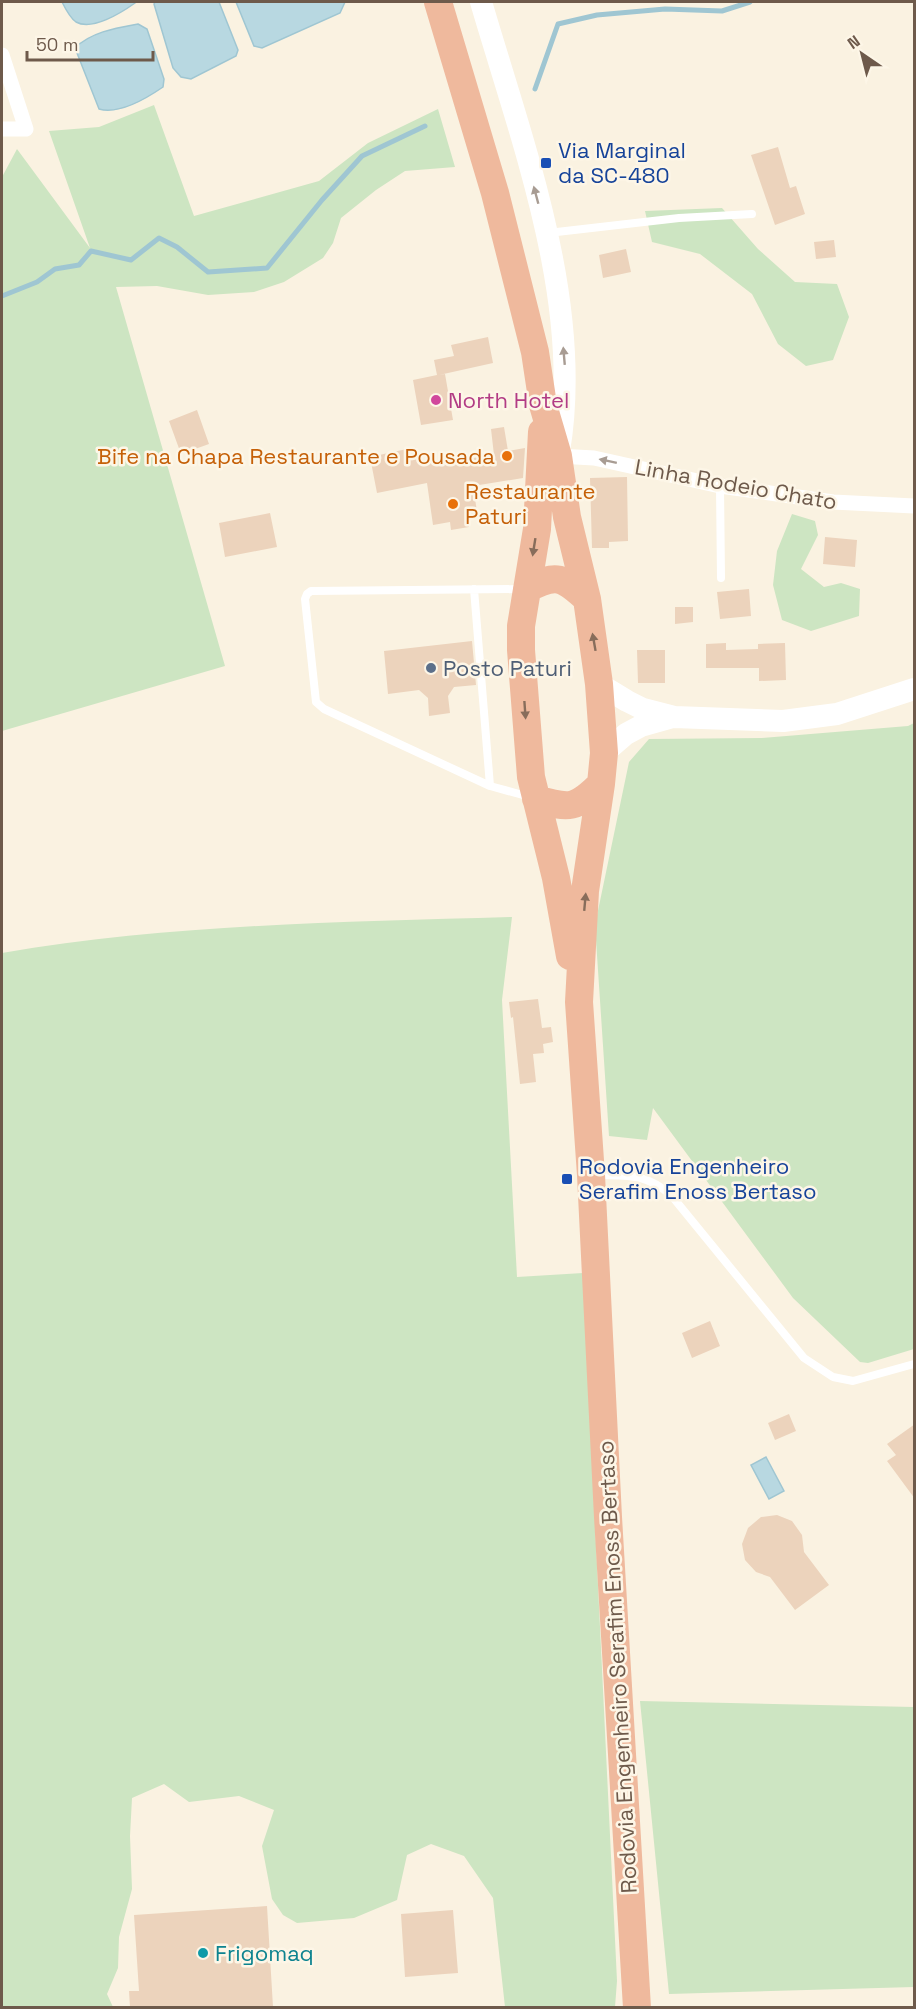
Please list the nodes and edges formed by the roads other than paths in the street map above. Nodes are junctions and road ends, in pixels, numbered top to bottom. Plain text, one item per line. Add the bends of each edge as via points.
1 (438, 2) edge
2 (481, 2) edge
3 (2, 55) edge
4 (2, 129) edge
5 (752, 214) dead end
6 (545, 233) junction
7 (543, 405) junction
8 (558, 456) junction
9 (720, 486) junction
10 (915, 506) edge
11 (721, 578) dead end
12 (474, 589) junction
13 (527, 589) junction
14 (587, 599) junction
15 (599, 684) junction
16 (915, 688) edge
17 (674, 717) junction
18 (604, 753) junction
19 (601, 784) junction
20 (490, 786) junction
21 (536, 799) junction
22 (579, 1002) junction
23 (591, 1175) junction
24 (915, 1364) edge
25 (637, 2007) edge

1 - 7 highway, Rodovia Engenheiro Serafim Enoss Bertaso via 495,193
6 -> 2 main road
3 - 4 street via 26,129
5 - 6 lane
8 -> 6 main road via 565,376 558,293
7 - 8 highway, Rodovia Engenheiro Serafim Enoss Bertaso
7 -> 13 highway, Rodovia Engenheiro Serafim Enoss Bertaso via 537,529
9 -> 8 street, Linha Rodeio Chato via 594,458
8 - 14 highway, Rodovia Engenheiro Serafim Enoss Bertaso via 567,517
9 - 10 street, Linha Rodeio Chato via 833,502
9 - 11 lane
12 - 13 lane
12 - 20 lane
12 - 20 lane via 311,591 305,599 316,702
13 - 14 highway via 556,578 571,584
13 -> 21 highway, Rodovia Engenheiro Serafim Enoss Bertaso via 520,650
15 -> 14 highway, Rodovia Engenheiro Serafim Enoss Bertaso
15 - 17 main road via 643,709
15 - 18 highway, Rodovia Engenheiro Serafim Enoss Bertaso
16 - 17 main road via 837,714 783,722
17 - 18 main road via 641,726
18 - 19 highway, Rodovia Engenheiro Serafim Enoss Bertaso
19 - 21 highway via 586,800 570,806
22 -> 19 highway, Rodovia Engenheiro Serafim Enoss Bertaso via 585,891
20 - 21 lane
21 - 22 highway, Rodovia Engenheiro Serafim Enoss Bertaso via 556,878
22 - 23 highway, Rodovia Engenheiro Serafim Enoss Bertaso
23 - 24 lane via 640,1177 657,1183 671,1195 804,1358 833,1377 853,1381
23 - 25 highway, Rodovia Engenheiro Serafim Enoss Bertaso

